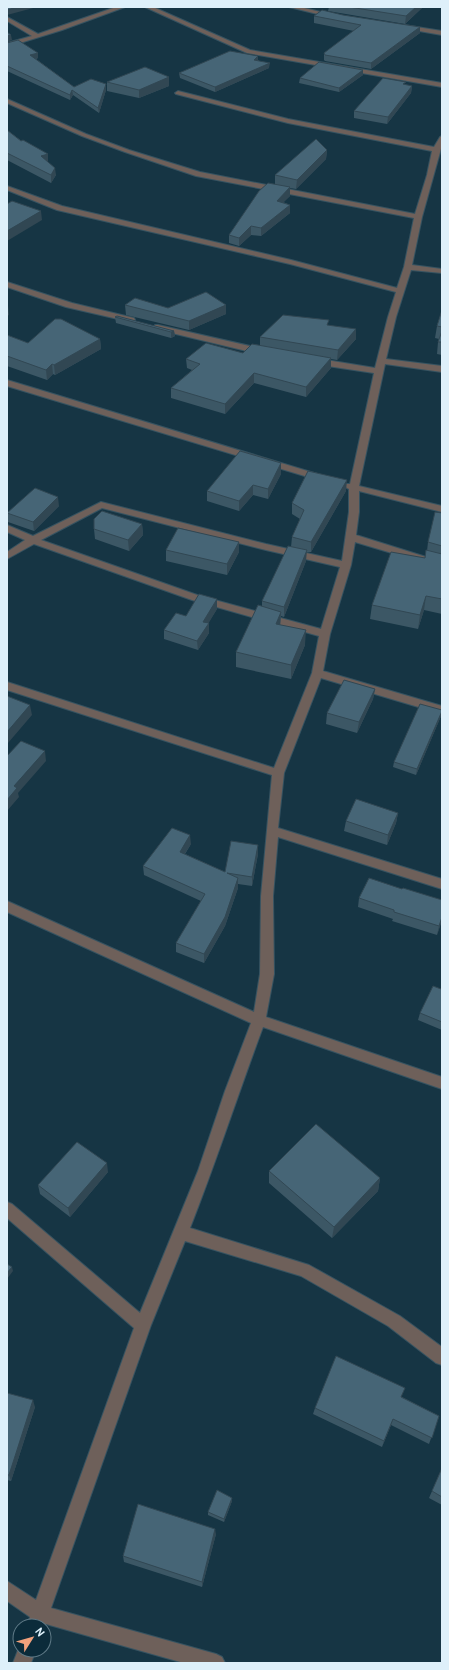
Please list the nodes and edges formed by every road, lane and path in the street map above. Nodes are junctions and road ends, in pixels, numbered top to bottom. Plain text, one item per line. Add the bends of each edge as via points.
1 (122, 7) edge
2 (148, 7) edge
3 (292, 7) edge
4 (343, 18) edge
5 (7, 19) edge
6 (396, 26) edge
7 (442, 33) edge
8 (37, 36) junction
9 (7, 45) edge
10 (442, 85) edge
11 (178, 93) dead end
12 (7, 101) edge
13 (442, 138) edge
14 (436, 150) junction
15 (7, 188) edge
16 (418, 217) junction
17 (408, 267) junction
18 (442, 271) edge
19 (7, 284) edge
20 (401, 291) junction
21 (136, 322) edge
22 (151, 325) edge
23 (275, 354) edge
24 (306, 359) edge
25 (381, 361) junction
26 (442, 369) edge
27 (379, 372) junction
28 (7, 383) edge
29 (354, 488) junction
30 (442, 509) edge
31 (7, 528) edge
32 (351, 537) junction
33 (33, 540) junction
34 (7, 556) edge
35 (346, 565) junction
36 (442, 566) edge
37 (325, 634) junction
38 (317, 673) junction
39 (7, 686) edge
40 (442, 710) edge
41 (278, 773) junction
42 (272, 830) junction
43 (442, 884) edge
44 (7, 906) edge
45 (259, 1020) junction
46 (442, 1083) edge
47 (7, 1209) edge
48 (180, 1232) junction
49 (143, 1325) junction
50 (442, 1357) edge
51 (7, 1590) edge
52 (37, 1618) edge
53 (40, 1618) edge
54 (52, 1623) edge
55 (216, 1663) edge

1 - 8 street
2 - 10 street via 249,52
3 - 4 street
5 - 8 street
6 - 7 street
8 - 9 street
11 - 14 street via 337,132
12 - 16 street via 126,151 200,174
13 - 14 street
14 - 16 street
15 - 20 street via 60,208 291,262
16 - 17 street
17 - 18 street
17 - 20 street
19 - 21 street via 69,305
20 - 25 street
22 - 23 street
24 - 27 street
25 - 26 street
25 - 27 street
27 - 29 street
28 - 29 street
29 - 30 street
29 - 32 street
31 - 33 street
32 - 35 street
32 - 36 street
33 - 34 street
33 - 35 street via 101,505
33 - 37 street via 196,598
35 - 37 street
37 - 38 street
38 - 40 street
38 - 41 street
39 - 41 street
41 - 42 street
42 - 43 street
42 - 45 street via 267,896 267,974
44 - 45 street
45 - 46 street
45 - 48 street via 205,1172
47 - 49 street
48 - 49 street
48 - 50 street via 304,1270 394,1321
49 - 53 street
51 - 52 street
54 - 55 street

